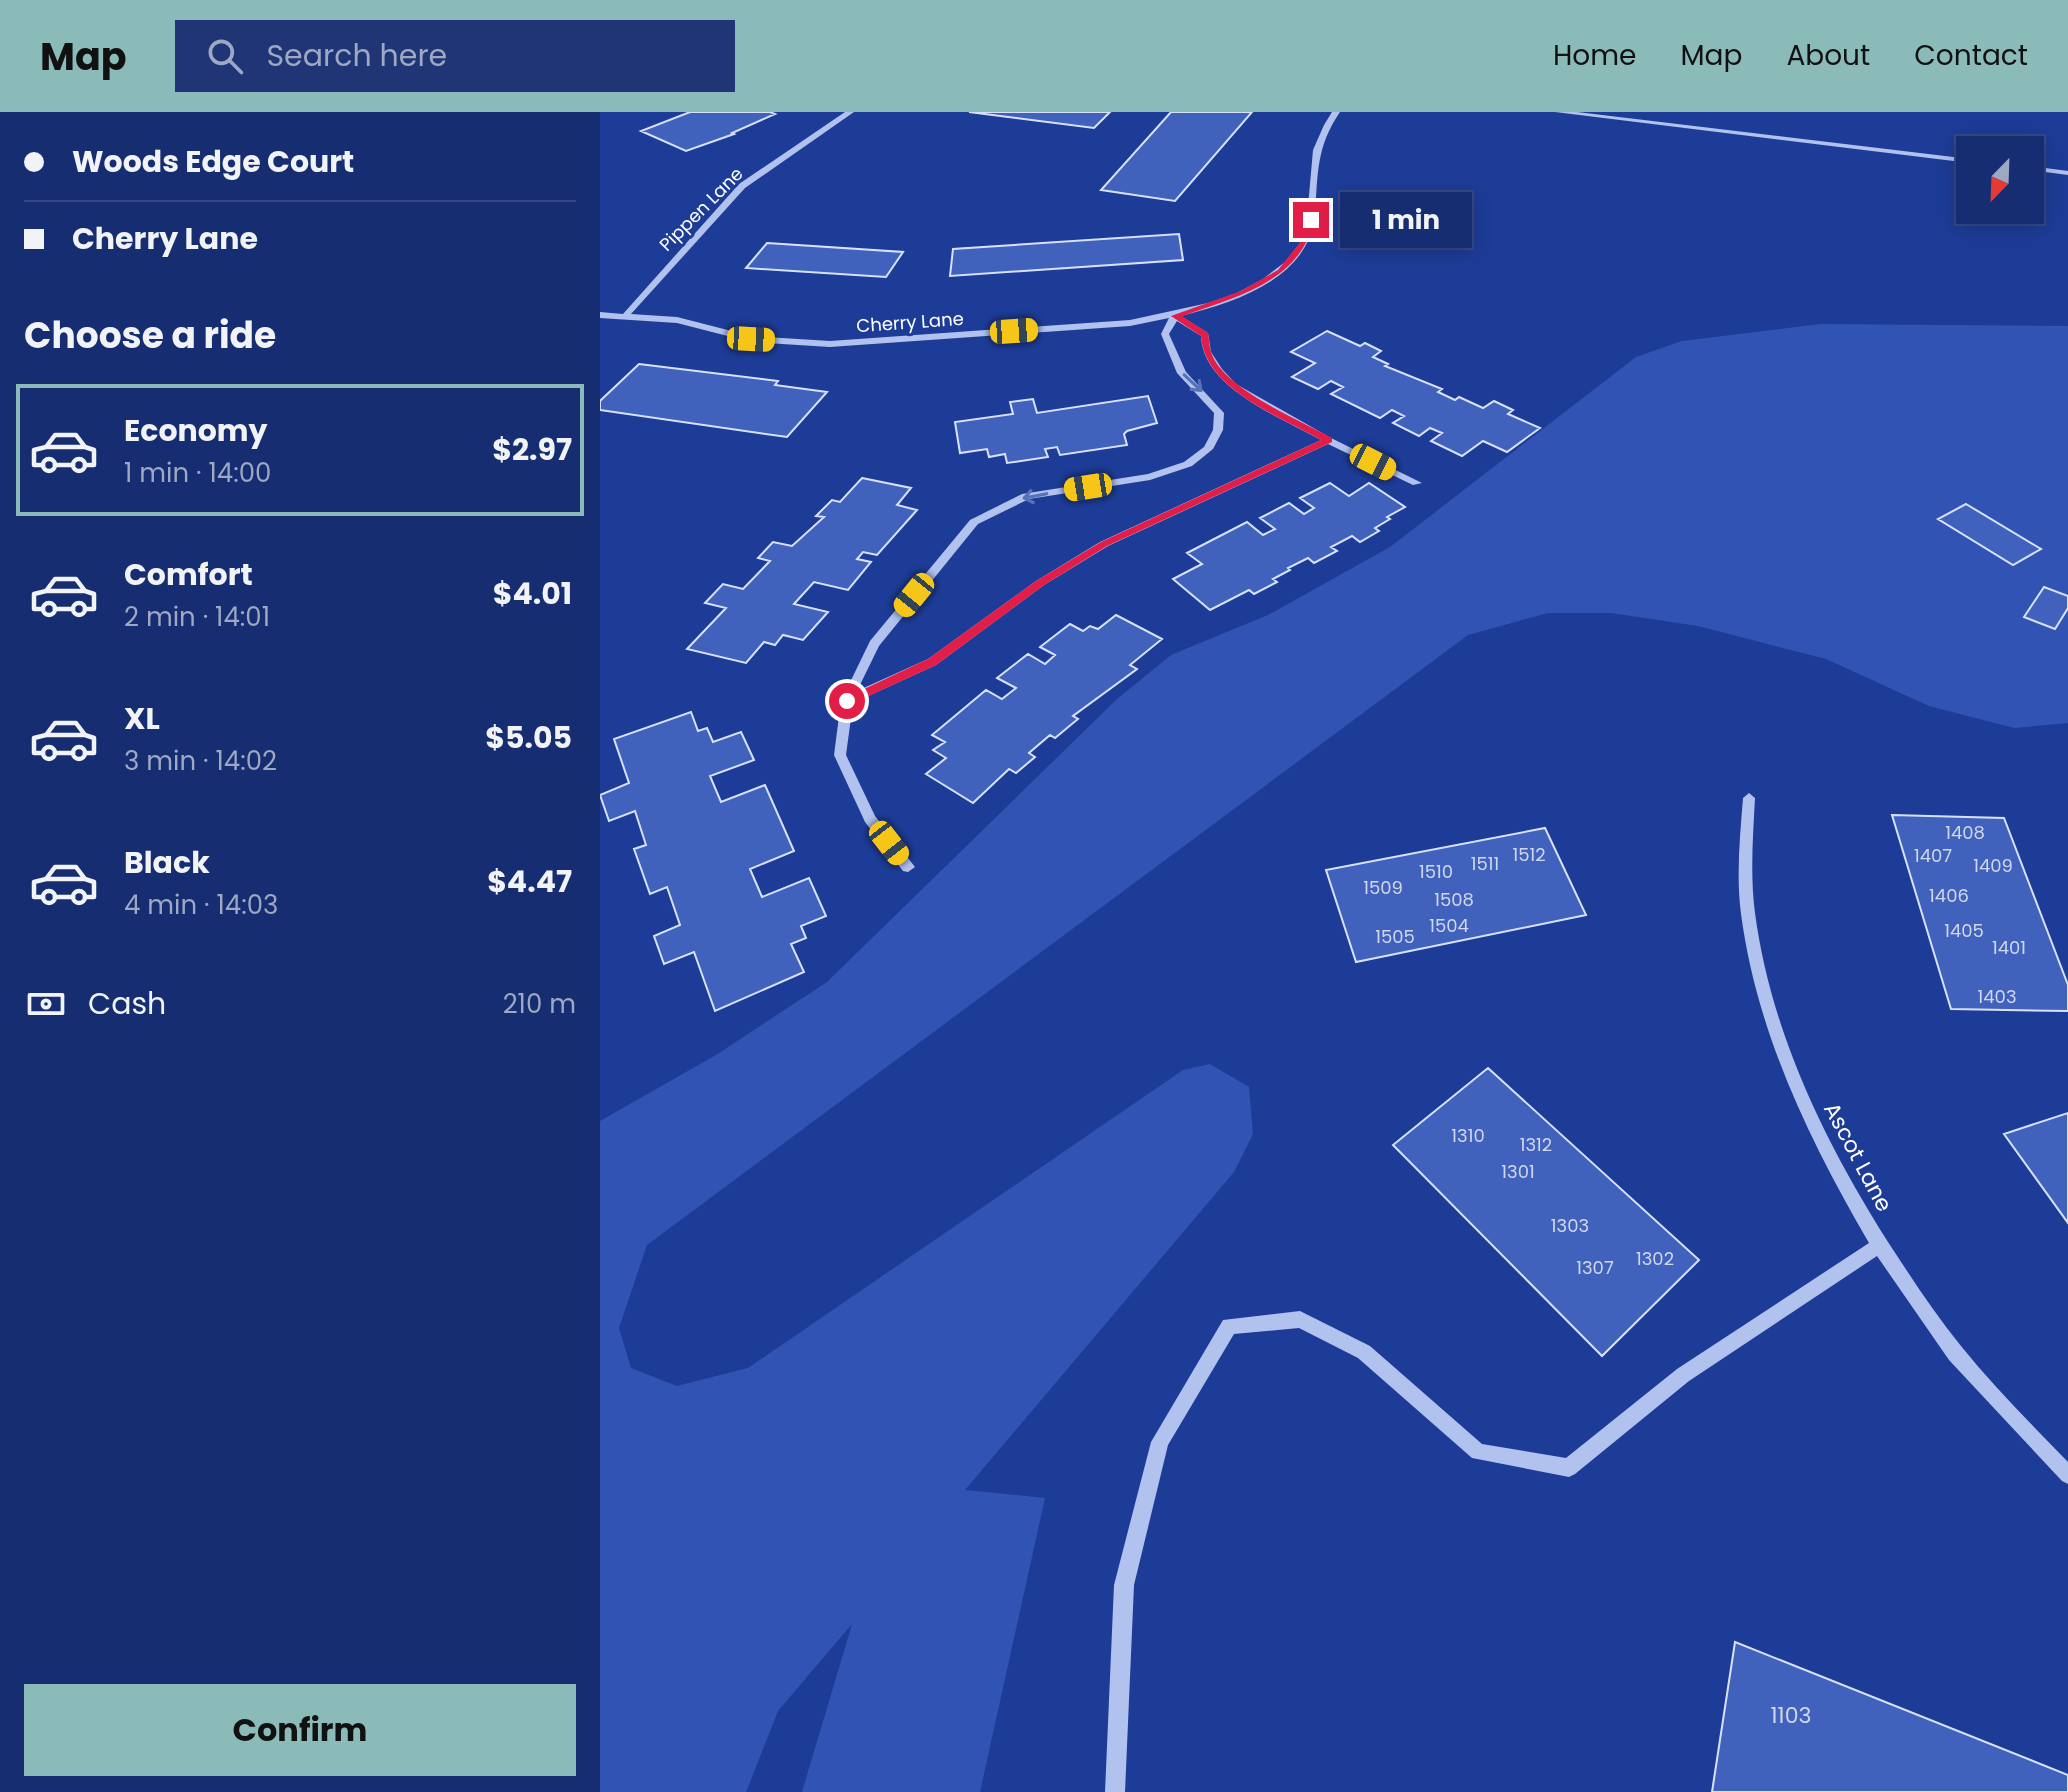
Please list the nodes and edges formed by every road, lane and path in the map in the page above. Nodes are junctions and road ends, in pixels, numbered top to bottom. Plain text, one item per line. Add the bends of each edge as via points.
1 (850, 112) edge
2 (1336, 112) edge
3 (1559, 112) edge
4 (1956, 159) edge
5 (2044, 170) edge
6 (2068, 173) edge
7 (627, 314) junction
8 (600, 315) edge
9 (1175, 316) junction
10 (1328, 440) junction
11 (1417, 483) dead end
12 (847, 701) junction
13 (1749, 798) dead end
14 (908, 867) dead end
15 (1881, 1244) junction
16 (2068, 1475) edge
17 (1115, 1792) edge

1 - 7 street, Pippen Lane via 742,186
2 - 9 street, Cherry Lane via 1311,169 1306,240 1280,271 1233,297
3 - 4 street
5 - 6 street
7 - 8 street, Cherry Lane
7 - 9 street, Cherry Lane via 677,320 751,339 830,344
9 - 10 street via 1205,335 1206,352 1233,386
9 -> 12 street via 1165,334 1182,373 1219,413 1218,430 1208,449 1188,464 1150,477 1026,496 974,522 874,644
10 - 11 street
10 - 12 street via 1104,544 1040,583 932,662
12 - 14 street via 840,755 870,819
13 - 15 street, Ascot Lane via 1748,916 1778,1038 1810,1117
15 - 16 street, Ascot Lane via 1942,1336
15 - 17 street via 1683,1375 1569,1468 1478,1452 1364,1352 1300,1319 1229,1326 1160,1442 1124,1585

